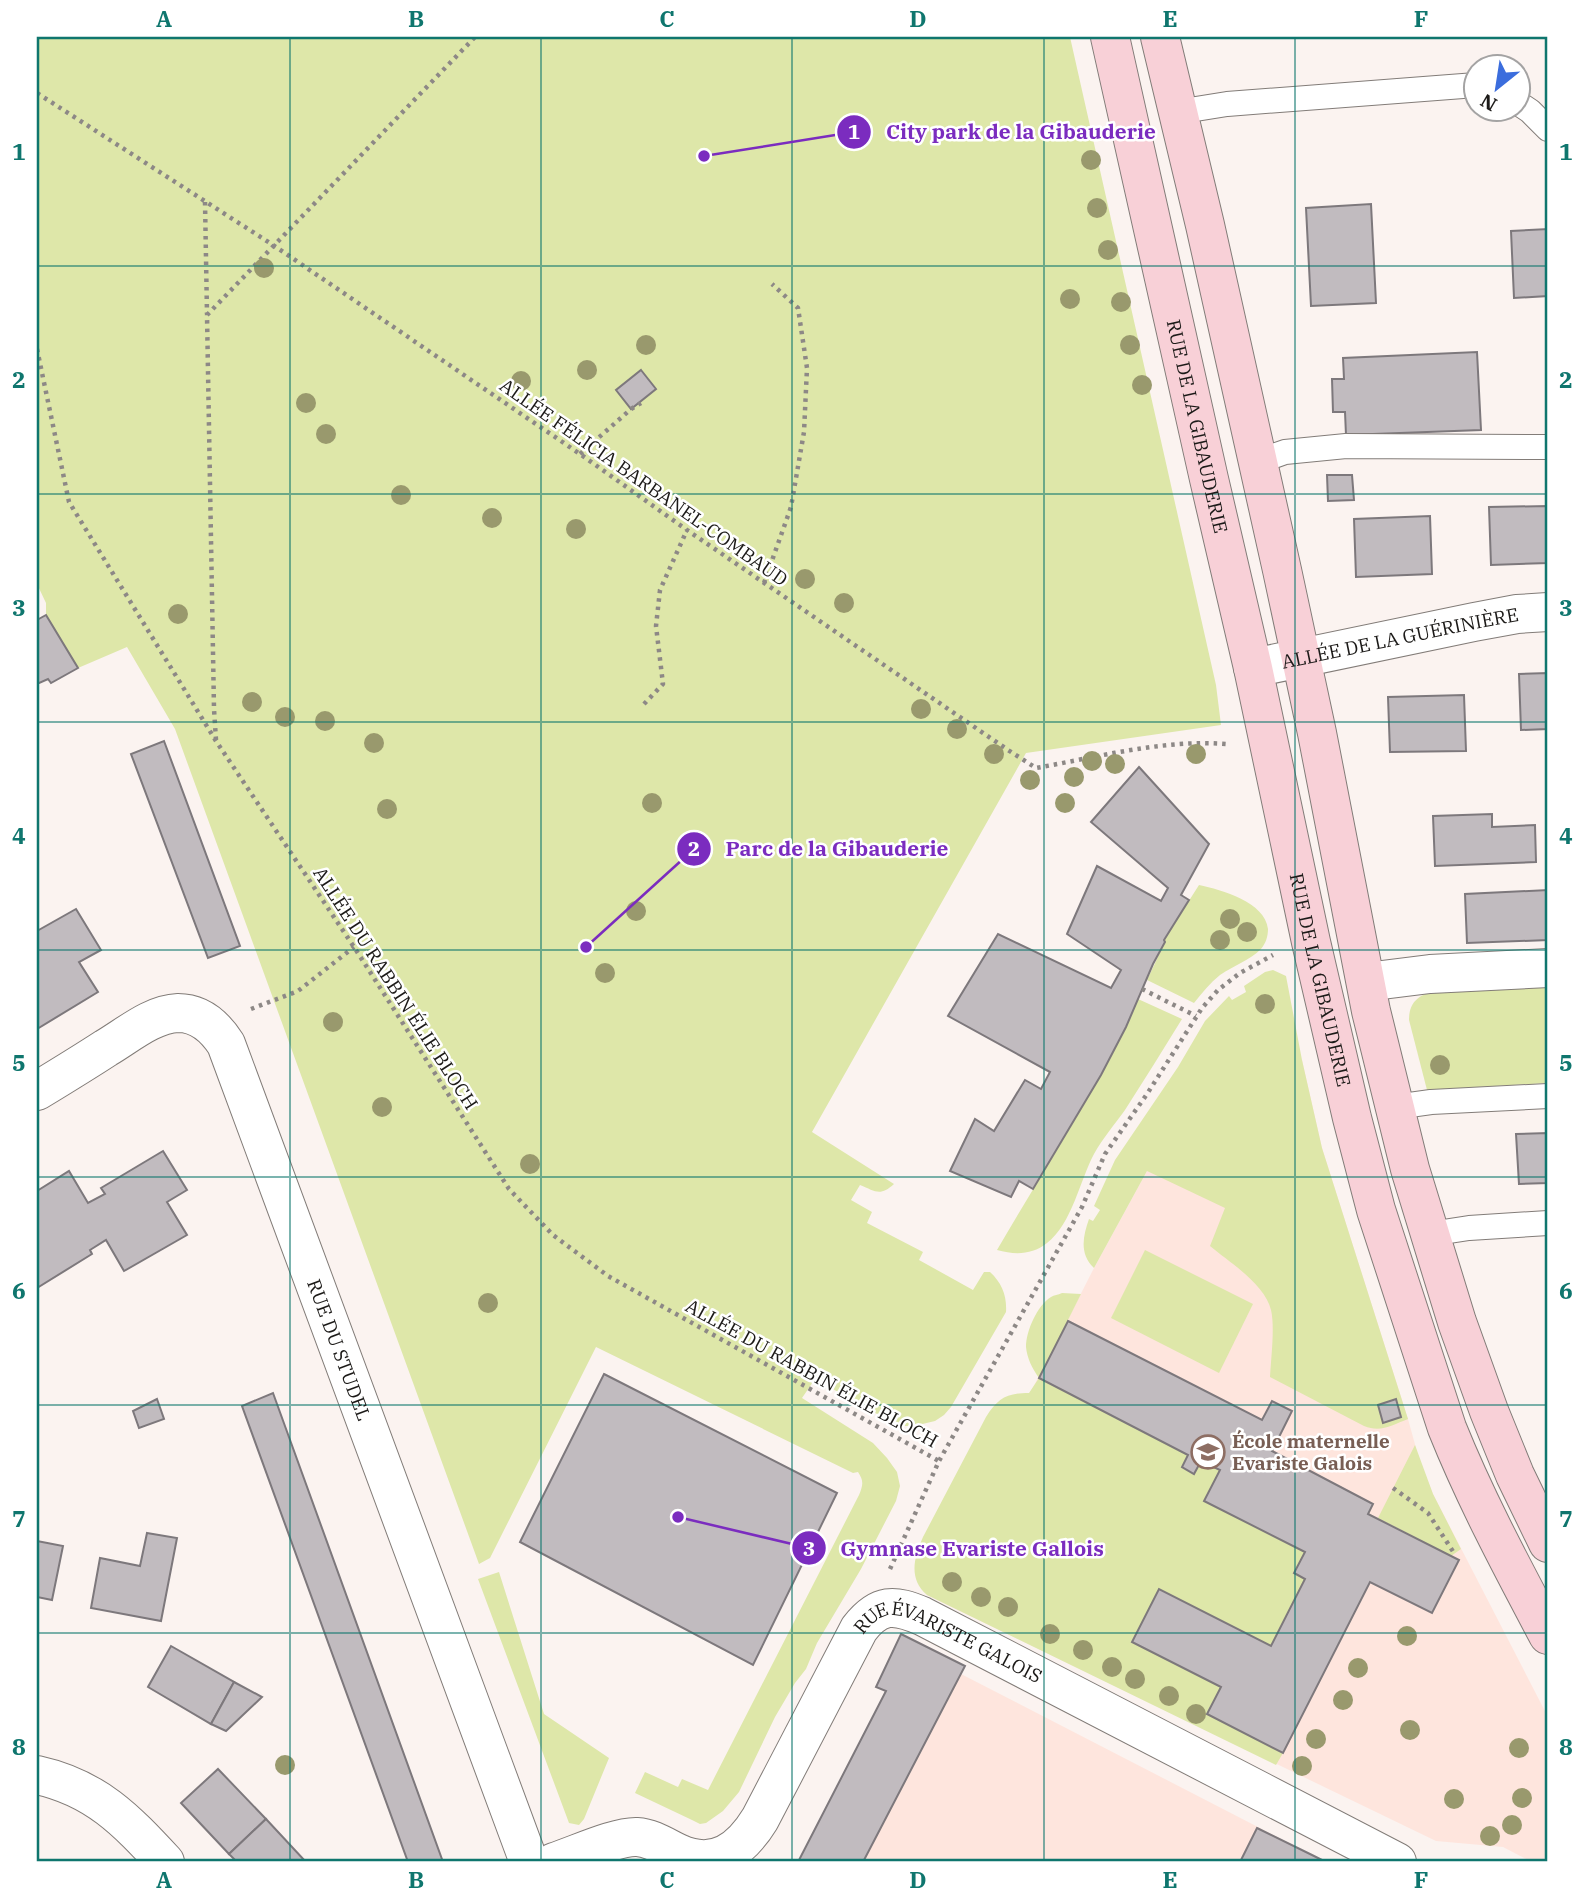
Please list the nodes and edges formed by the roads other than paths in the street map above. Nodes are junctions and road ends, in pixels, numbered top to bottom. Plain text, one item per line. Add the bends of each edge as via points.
1 (1110, 37) edge
2 (1160, 37) edge
3 (1462, 86) edge
4 (1177, 112) junction
5 (1532, 113) edge
6 (1548, 130) edge
7 (1168, 298) junction
8 (1548, 447) edge
9 (1257, 462) junction
10 (1548, 612) edge
11 (1300, 658) junction
12 (1253, 668) junction
13 (1548, 968) edge
14 (1366, 982) junction
15 (37, 1091) edge
16 (1548, 1096) edge
17 (1395, 1107) junction
18 (1548, 1223) edge
19 (1430, 1234) junction
20 (1548, 1543) edge
21 (1548, 1636) edge
22 (37, 1775) edge
23 (165, 1862) edge
24 (529, 1862) edge
25 (554, 1862) edge
26 (1397, 1862) edge

1 - 7 street, RUE DE LA GIBAUDERIE
2 - 4 street
3 - 4 lane
4 - 9 street
5 - 6 lane
7 - 11 street, RUE DE LA GIBAUDERIE via 1195,346 1212,398 1267,639 1277,652
7 - 12 street, RUE DE LA GIBAUDERIE
8 - 9 lane via 1317,447
9 - 11 street
10 - 11 street, ALLÉE DE LA GUÉRINIÈRE via 1517,614
11 - 12 street, ALLÉE DE LA GUÉRINIÈRE
11 - 14 street
12 - 21 street, RUE DE LA GIBAUDERIE via 1311,942 1373,1196 1447,1428 1477,1499
13 - 14 street
14 - 17 street
15 - 24 street, RUE DU STUDEL via 160,1017 191,1014 211,1025 226,1044
16 - 17 lane
17 - 19 street
18 - 19 lane
19 - 20 street via 1489,1411
22 - 23 street via 104,1802
25 - 26 street, RUE ÉVARISTE GALOIS via 627,1838 650,1839 704,1859 740,1846 760,1819 850,1643 871,1615 889,1607 922,1616

